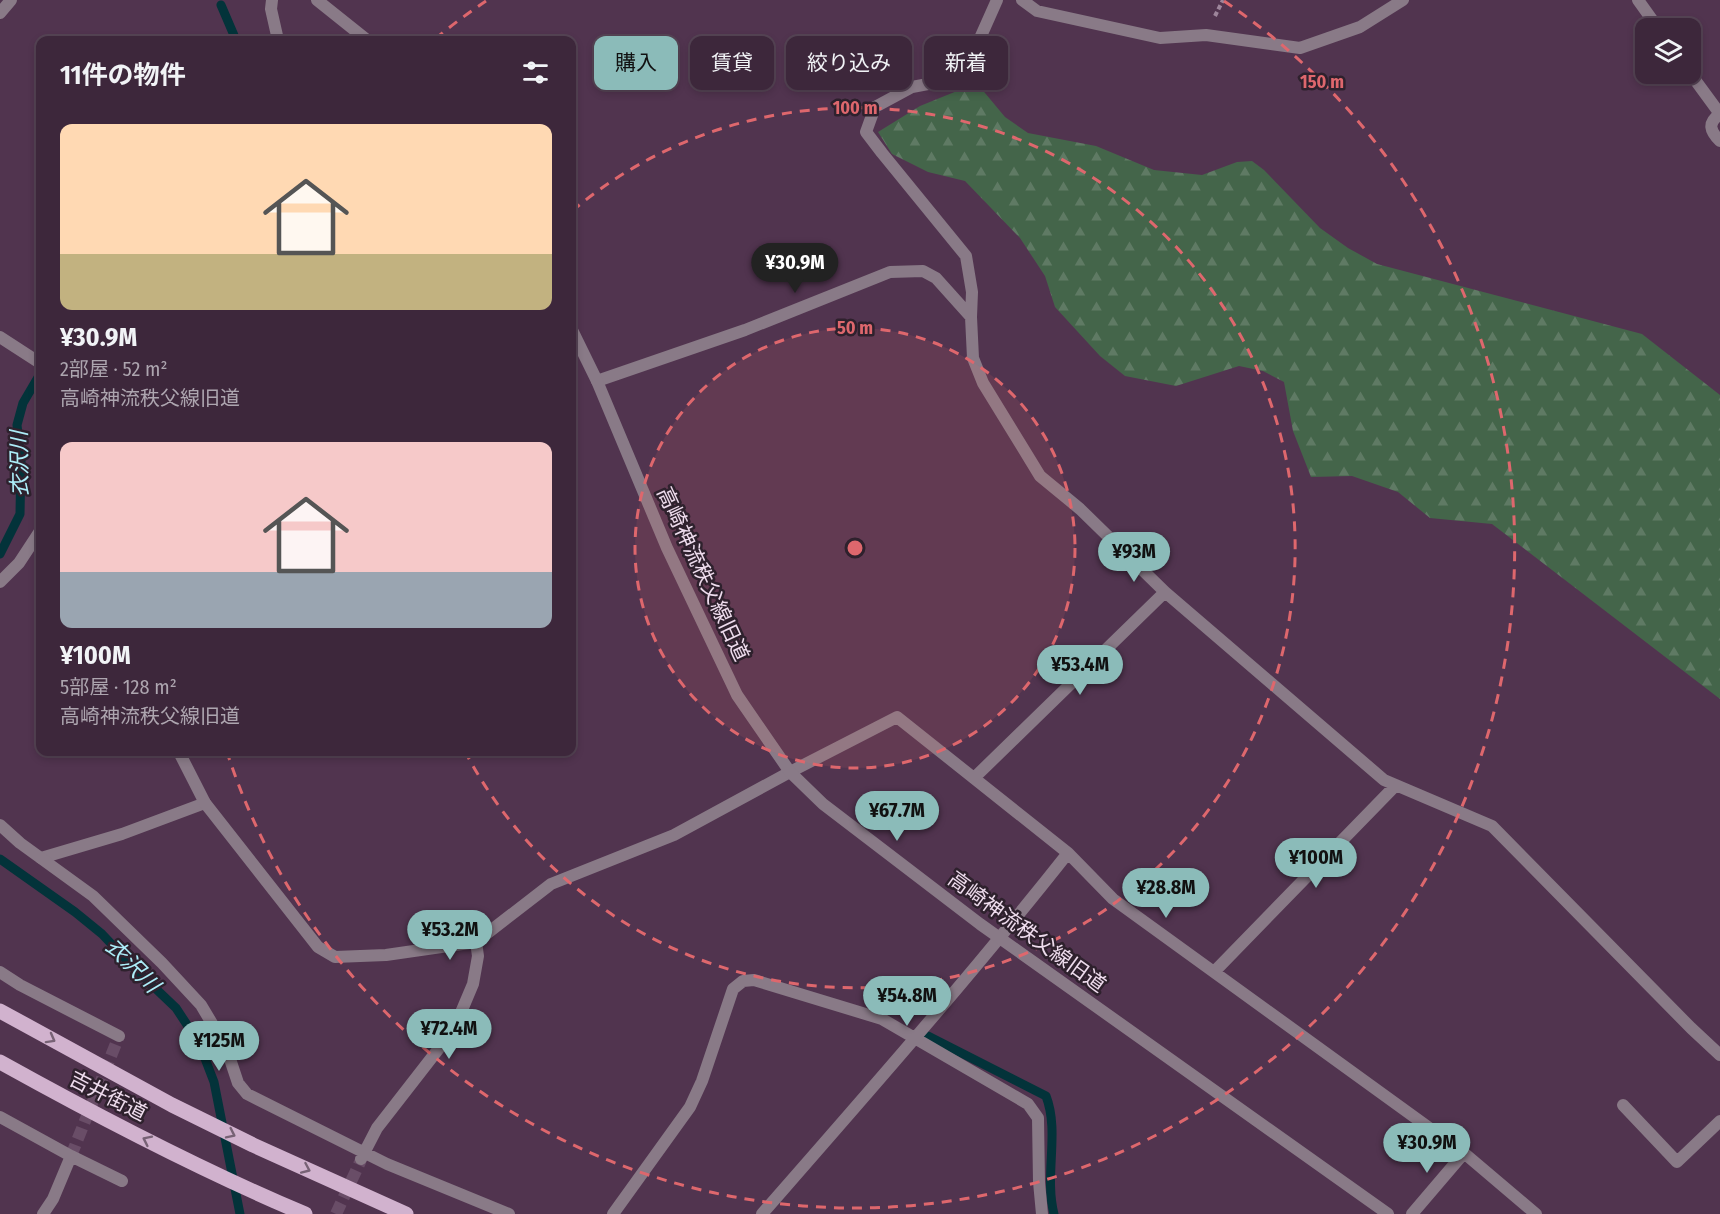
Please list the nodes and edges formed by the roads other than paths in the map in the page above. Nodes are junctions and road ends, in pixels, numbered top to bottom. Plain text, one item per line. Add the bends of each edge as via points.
1 (11, 0) edge
2 (272, 0) edge
3 (317, 0) edge
4 (997, 0) edge
5 (1022, 0) edge
6 (1403, 0) edge
7 (1638, 0) edge
8 (0, 13) edge
9 (1651, 18) edge
10 (277, 36) edge
11 (362, 36) edge
12 (1698, 84) edge
13 (1720, 114) edge
14 (1720, 141) edge
15 (971, 317) junction
16 (0, 337) edge
17 (576, 338) edge
18 (36, 360) edge
19 (597, 381) junction
20 (36, 537) edge
21 (0, 582) edge
22 (1165, 592) junction
23 (181, 756) edge
24 (790, 772) junction
25 (974, 778) junction
26 (1396, 785) junction
27 (205, 803) junction
28 (0, 825) edge
29 (1068, 854) junction
30 (41, 858) junction
31 (1000, 938) junction
32 (476, 942) junction
33 (0, 972) edge
34 (1214, 972) junction
35 (0, 1011) edge
36 (119, 1036) dead end
37 (916, 1038) junction
38 (1720, 1055) edge
39 (0, 1062) edge
40 (1623, 1105) dead end
41 (0, 1117) edge
42 (1720, 1121) edge
43 (1464, 1153) junction
44 (70, 1156) junction
45 (363, 1156) junction
46 (122, 1181) dead end
47 (43, 1214) edge
48 (305, 1214) edge
49 (406, 1214) edge
50 (509, 1214) edge
51 (613, 1214) edge
52 (762, 1214) edge
53 (1042, 1214) edge
54 (1388, 1214) edge
55 (1412, 1214) edge
56 (1536, 1214) edge

1 - 8 street
2 - 10 street
3 - 11 street
4 - 15 street via 969,63 944,81 912,87 875,107 866,132 966,256 972,292
5 - 6 street via 1036,11 1160,38 1206,35 1300,48 1360,27
7 - 9 street
12 - 13 street
13 - 14 street via 1711,126
15 - 19 street via 936,278 923,271 890,272 745,330
15 - 22 street via 974,358 983,383 1040,476 1080,509
16 - 18 street
17 - 19 street, 高崎神流秩父線旧道
19 - 24 street, 高崎神流秩父線旧道 via 668,548 737,695
20 - 21 street
22 - 25 street
22 - 26 street via 1384,780
23 - 27 street
24 - 25 street via 897,717
24 - 31 street, 高崎神流秩父線旧道 via 823,804
24 - 32 street via 674,835 550,884
25 - 29 street
26 - 34 street
26 - 38 street via 1492,826
27 - 30 street via 122,834
27 - 32 street via 318,947 335,957 386,955
28 - 30 street
29 - 31 street
29 - 34 street via 1113,899
30 - 45 street via 93,896 201,1005 226,1047 238,1083 248,1095
31 - 37 street
31 - 54 street, 高崎神流秩父線旧道
32 - 45 street via 473,984 454,1029 377,1128
33 - 36 street
34 - 43 street
35 -> 49 main road, 吉井街道 via 172,1106
37 - 51 street via 882,1019 754,980 743,981 733,989 690,1107
37 - 52 street
37 - 53 street via 1028,1104 1038,1118
48 -> 39 main road, 吉井街道 via 199,1166
40 - 42 street via 1677,1162
41 - 44 street
43 - 55 street
43 - 56 street
44 - 46 street
44 - 47 street via 54,1199
45 - 50 street

